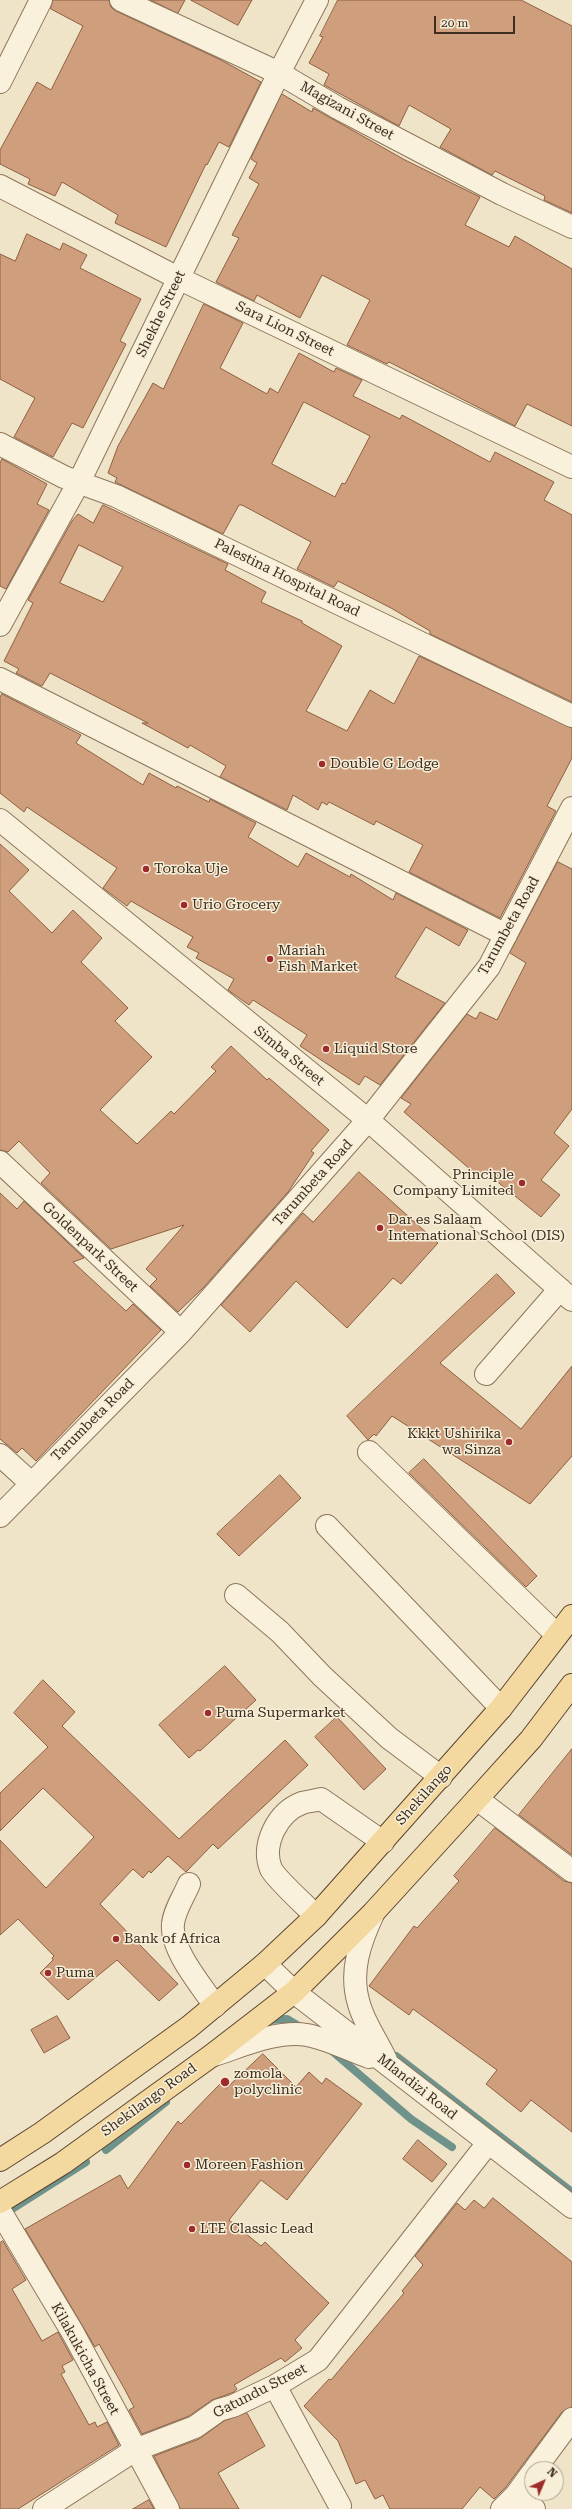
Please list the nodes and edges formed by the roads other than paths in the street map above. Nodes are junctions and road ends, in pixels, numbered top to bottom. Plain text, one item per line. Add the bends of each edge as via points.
1 (41, 0) edge
2 (121, 0) edge
3 (317, 0) edge
4 (279, 73) junction
5 (0, 82) edge
6 (0, 186) edge
7 (572, 227) edge
8 (178, 278) junction
9 (0, 444) edge
10 (572, 467) edge
11 (79, 482) junction
12 (0, 625) edge
13 (0, 679) edge
14 (572, 716) edge
15 (572, 808) edge
16 (0, 820) edge
17 (506, 935) junction
18 (368, 1120) junction
19 (0, 1162) edge
20 (566, 1294) edge
21 (181, 1332) junction
22 (486, 1374) dead end
23 (369, 1452) dead end
24 (0, 1455) edge
25 (31, 1483) junction
26 (0, 1516) edge
27 (327, 1526) dead end
28 (236, 1595) dead end
29 (572, 1616) edge
30 (557, 1635) junction
31 (572, 1685) edge
32 (501, 1708) junction
33 (441, 1777) junction
34 (477, 1799) junction
35 (383, 1842) junction
36 (572, 1871) edge
37 (189, 1884) dead end
38 (373, 1913) junction
39 (316, 1916) junction
40 (265, 1964) junction
41 (294, 1992) junction
42 (215, 2006) junction
43 (211, 2056) junction
44 (389, 2064) junction
45 (488, 2143) junction
46 (0, 2160) edge
47 (0, 2202) edge
48 (572, 2207) edge
49 (0, 2211) edge
50 (275, 2386) junction
51 (572, 2419) edge
52 (135, 2450) junction
53 (541, 2461) edge
54 (524, 2483) edge
55 (509, 2502) edge
56 (340, 2506) dead end
57 (44, 2509) edge
58 (168, 2509) edge
59 (534, 2509) edge

1 - 5 street
2 - 4 street, Magizani Street
3 - 4 street, Shekhe Street
4 - 7 street, Magizani Street via 351,115 502,194
4 - 8 street, Shekhe Street
6 - 8 street, Sara Lion Street
8 - 10 street, Sara Lion Street
8 - 11 street, Shekhe Street
9 - 11 street, Palestina Hospital Road
11 - 12 street, Shekhe Street
11 - 14 street, Palestina Hospital Road via 116,496
13 - 17 street
15 - 17 street, Tarumbeta Road
16 - 18 street, Simba Street
17 - 18 street, Tarumbeta Road via 489,967
18 - 20 street, Simba Street
18 - 21 street, Tarumbeta Road
19 - 21 street, Goldenpark Street
20 - 22 street
21 - 25 street, Tarumbeta Road
23 - 30 street
24 - 25 street
25 - 26 street, Tarumbeta Road
27 - 32 street
28 - 33 street via 280,1632 322,1676 389,1738
29 - 30 main road, Shekilango
30 - 32 main road, Shekilango
31 - 34 main road via 531,1739
32 - 33 main road, Shekilango
33 - 35 main road, Shekilango
34 - 36 street
34 - 38 main road
35 - 39 main road, Shekilango
35 - 39 street via 321,1799 302,1803 285,1815 274,1829 267,1849 272,1870
37 - 42 street via 173,1923 173,1936 179,1951
38 - 41 main road
38 - 44 street via 360,1944 355,1968 358,2004
39 - 40 main road, Shekilango
40 - 41 street, Mlandizi Road
40 - 42 main road
41 - 43 main road, Shekilango Road
41 - 44 street, Mlandizi Road
42 - 46 main road via 42,2133
43 - 44 street via 264,2039 307,2035
43 - 47 main road, Shekilango Road via 63,2163
44 - 45 street, Mlandizi Road
45 - 48 street, Mlandizi Road
45 - 50 street, Gatundu Street via 332,2345 318,2360
49 - 52 street, Kilakukicha Street via 73,2333
50 - 52 street, Gatundu Street via 219,2410 195,2426
50 - 56 street
51 - 53 street
52 - 57 street, Gatundu Street
52 - 58 street, Kilakukicha Street
54 - 55 street
55 - 59 street

